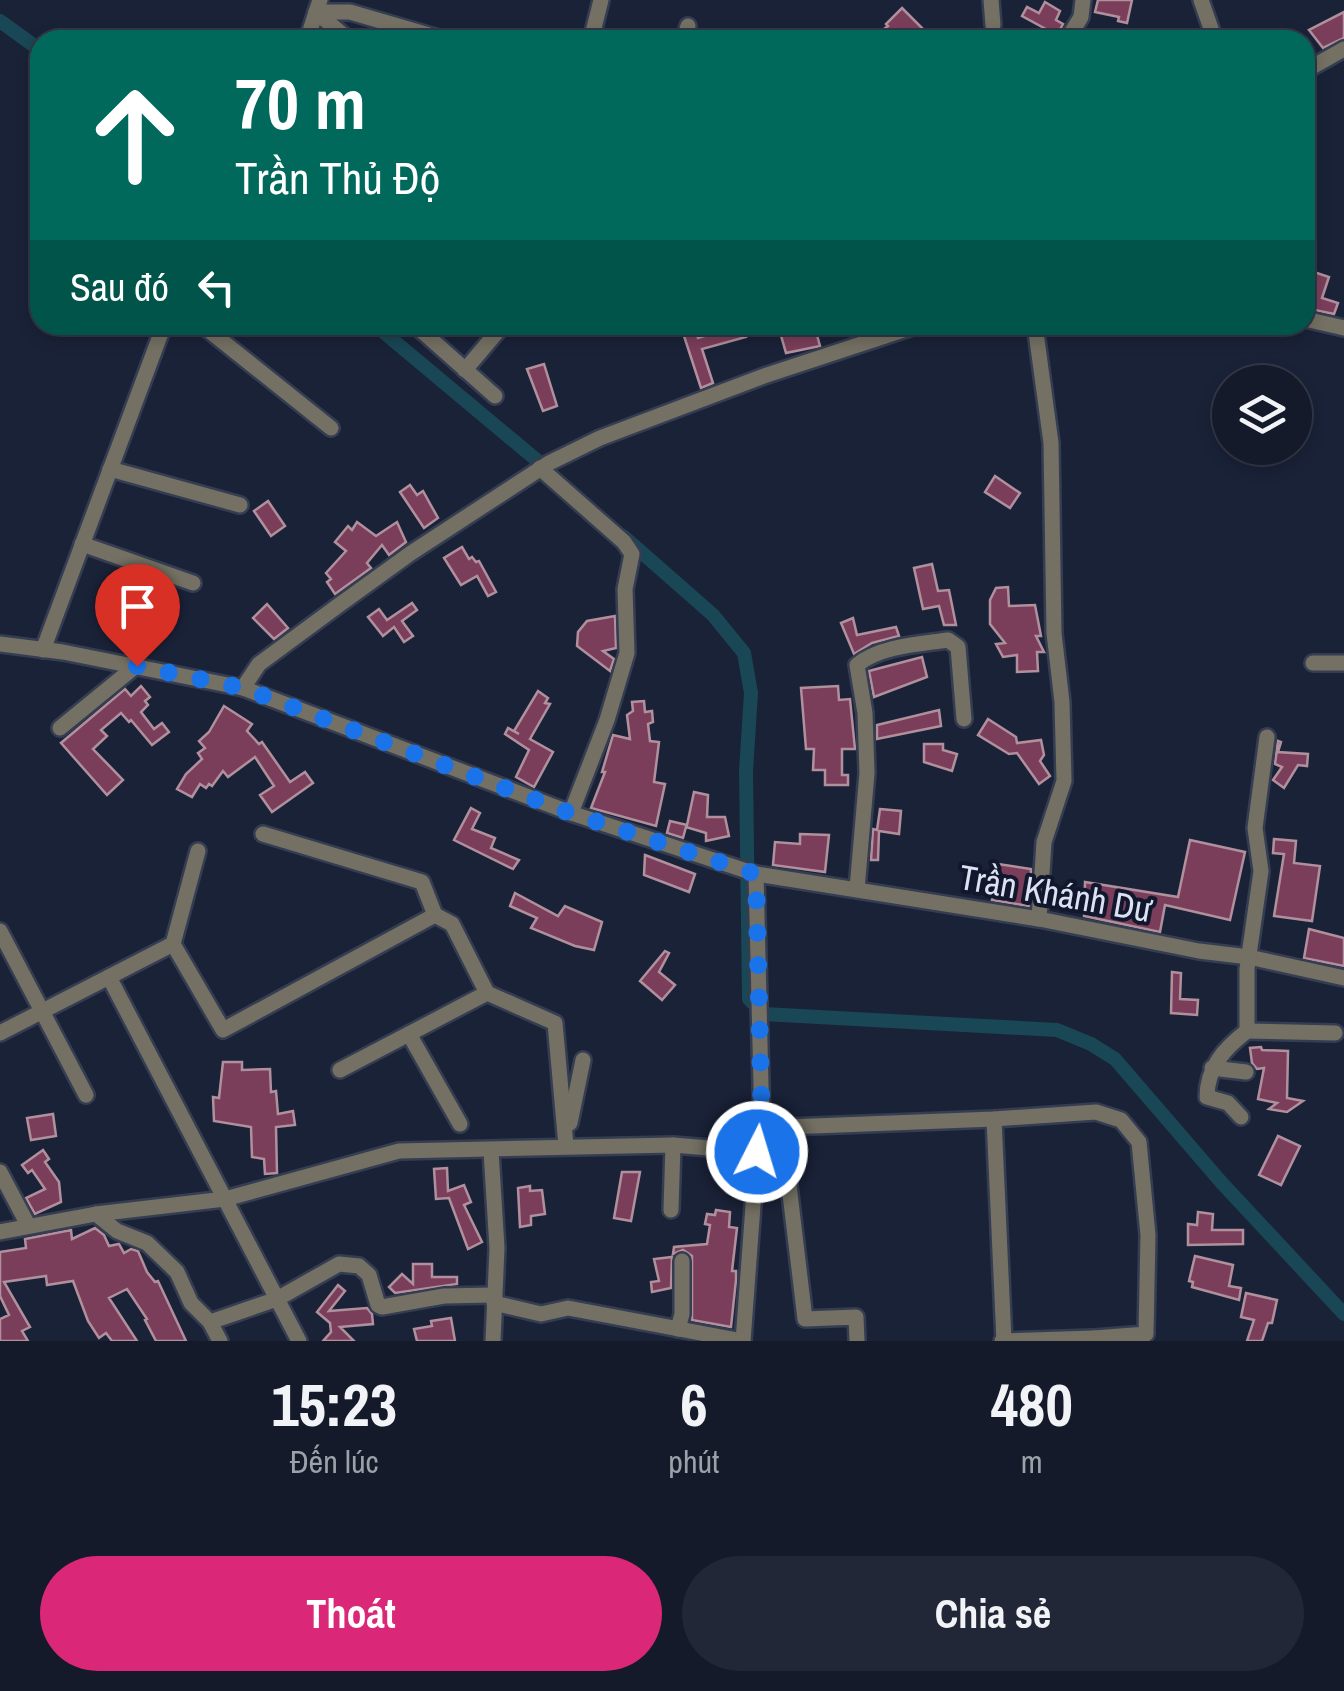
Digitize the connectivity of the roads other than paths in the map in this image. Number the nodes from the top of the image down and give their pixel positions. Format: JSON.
{"nodes":[{"id":1,"x":601,"y":0,"type":"edge"},
{"id":2,"x":992,"y":0,"type":"edge"},
{"id":3,"x":1083,"y":0,"type":"edge"},
{"id":4,"x":1201,"y":0,"type":"edge"},
{"id":5,"x":318,"y":6,"type":"edge"},
{"id":6,"x":993,"y":25,"type":"dead end"},
{"id":7,"x":311,"y":30,"type":"edge"},
{"id":8,"x":340,"y":30,"type":"edge"},
{"id":9,"x":412,"y":30,"type":"edge"},
{"id":10,"x":594,"y":30,"type":"edge"},
{"id":11,"x":1073,"y":30,"type":"edge"},
{"id":12,"x":1212,"y":30,"type":"edge"},
{"id":13,"x":1344,"y":49,"type":"edge"},
{"id":14,"x":1315,"y":65,"type":"edge"},
{"id":15,"x":1315,"y":321,"type":"edge"},
{"id":16,"x":1344,"y":328,"type":"edge"},
{"id":17,"x":160,"y":335,"type":"edge"},
{"id":18,"x":215,"y":335,"type":"edge"},
{"id":19,"x":426,"y":335,"type":"edge"},
{"id":20,"x":495,"y":335,"type":"edge"},
{"id":21,"x":889,"y":335,"type":"edge"},
{"id":22,"x":1036,"y":335,"type":"edge"},
{"id":23,"x":465,"y":370,"type":"junction"},
{"id":24,"x":495,"y":396,"type":"dead end"},
{"id":25,"x":331,"y":428,"type":"dead end"},
{"id":26,"x":544,"y":466,"type":"junction"},
{"id":27,"x":110,"y":469,"type":"junction"},
{"id":28,"x":240,"y":505,"type":"dead end"},
{"id":29,"x":82,"y":544,"type":"junction"},
{"id":30,"x":193,"y":583,"type":"dead end"},
{"id":31,"x":0,"y":644,"type":"edge"},
{"id":32,"x":43,"y":650,"type":"junction"},
{"id":33,"x":1314,"y":663,"type":"dead end"},
{"id":34,"x":1344,"y":664,"type":"edge"},
{"id":35,"x":137,"y":666,"type":"junction"},
{"id":36,"x":243,"y":688,"type":"junction"},
{"id":37,"x":964,"y":719,"type":"dead end"},
{"id":38,"x":60,"y":728,"type":"dead end"},
{"id":39,"x":1267,"y":737,"type":"dead end"},
{"id":40,"x":570,"y":813,"type":"junction"},
{"id":41,"x":262,"y":834,"type":"dead end"},
{"id":42,"x":198,"y":852,"type":"dead end"},
{"id":43,"x":749,"y":872,"type":"junction"},
{"id":44,"x":857,"y":889,"type":"junction"},
{"id":45,"x":435,"y":915,"type":"junction"},
{"id":46,"x":1039,"y":919,"type":"junction"},
{"id":47,"x":0,"y":931,"type":"edge"},
{"id":48,"x":173,"y":944,"type":"junction"},
{"id":49,"x":1249,"y":957,"type":"junction"},
{"id":50,"x":109,"y":977,"type":"junction"},
{"id":51,"x":1344,"y":978,"type":"edge"},
{"id":52,"x":487,"y":993,"type":"junction"},
{"id":53,"x":42,"y":1011,"type":"junction"},
{"id":54,"x":1247,"y":1031,"type":"junction"},
{"id":55,"x":0,"y":1033,"type":"edge"},
{"id":56,"x":1335,"y":1033,"type":"dead end"},
{"id":57,"x":409,"y":1034,"type":"junction"},
{"id":58,"x":583,"y":1060,"type":"dead end"},
{"id":59,"x":1212,"y":1068,"type":"junction"},
{"id":60,"x":340,"y":1070,"type":"dead end"},
{"id":61,"x":1246,"y":1072,"type":"dead end"},
{"id":62,"x":86,"y":1095,"type":"dead end"},
{"id":63,"x":1241,"y":1117,"type":"dead end"},
{"id":64,"x":994,"y":1119,"type":"junction"},
{"id":65,"x":460,"y":1124,"type":"dead end"},
{"id":66,"x":782,"y":1127,"type":"junction"},
{"id":67,"x":762,"y":1128,"type":"junction"},
{"id":68,"x":673,"y":1145,"type":"junction"},
{"id":69,"x":566,"y":1146,"type":"junction"},
{"id":70,"x":490,"y":1150,"type":"junction"},
{"id":71,"x":757,"y":1152,"type":"junction"},
{"id":72,"x":0,"y":1172,"type":"edge"},
{"id":73,"x":225,"y":1199,"type":"junction"},
{"id":74,"x":671,"y":1210,"type":"dead end"},
{"id":75,"x":96,"y":1214,"type":"junction"},
{"id":76,"x":28,"y":1225,"type":"junction"},
{"id":77,"x":0,"y":1232,"type":"edge"},
{"id":78,"x":682,"y":1261,"type":"dead end"},
{"id":79,"x":277,"y":1299,"type":"junction"},
{"id":80,"x":494,"y":1299,"type":"junction"},
{"id":81,"x":210,"y":1322,"type":"junction"},
{"id":82,"x":678,"y":1329,"type":"junction"},
{"id":83,"x":1094,"y":1339,"type":"edge"},
{"id":84,"x":220,"y":1341,"type":"edge"},
{"id":85,"x":299,"y":1341,"type":"edge"},
{"id":86,"x":493,"y":1341,"type":"edge"},
{"id":87,"x":743,"y":1341,"type":"edge"},
{"id":88,"x":857,"y":1341,"type":"edge"},
{"id":89,"x":1003,"y":1341,"type":"edge"}],
"edges":[{"from":1,"to":10,"type":"street"},
{"from":2,"to":6,"type":"street"},
{"from":3,"to":11,"type":"street"},
{"from":4,"to":12,"type":"street"},
{"from":5,"to":7,"type":"street"},
{"from":5,"to":8,"type":"street"},
{"from":5,"to":9,"type":"street"},
{"from":13,"to":14,"type":"street"},
{"from":15,"to":16,"type":"street"},
{"from":17,"to":27,"type":"street"},
{"from":18,"to":25,"type":"street"},
{"from":19,"to":23,"type":"street"},
{"from":20,"to":23,"type":"street"},
{"from":21,"to":26,"type":"street"},
{"from":22,"to":46,"type":"street"},
{"from":23,"to":24,"type":"street"},
{"from":26,"to":36,"type":"street"},
{"from":26,"to":40,"type":"street"},
{"from":27,"to":28,"type":"street"},
{"from":27,"to":29,"type":"street"},
{"from":29,"to":30,"type":"street"},
{"from":29,"to":32,"type":"street"},
{"from":31,"to":32,"type":"street","name":"Trần Khánh Dư"},
{"from":32,"to":35,"type":"street","name":"Trần Khánh Dư"},
{"from":33,"to":34,"type":"street"},
{"from":35,"to":36,"type":"street","name":"Trần Khánh Dư"},
{"from":35,"to":38,"type":"street"},
{"from":36,"to":40,"type":"street","name":"Trần Khánh Dư"},
{"from":37,"to":44,"type":"street"},
{"from":39,"to":49,"type":"street"},
{"from":40,"to":43,"type":"street","name":"Trần Khánh Dư"},
{"from":41,"to":45,"type":"street"},
{"from":42,"to":48,"type":"street"},
{"from":43,"to":44,"type":"street","name":"Trần Khánh Dư"},
{"from":43,"to":67,"type":"street"},
{"from":44,"to":46,"type":"street","name":"Trần Khánh Dư"},
{"from":45,"to":48,"type":"street"},
{"from":45,"to":52,"type":"street"},
{"from":46,"to":49,"type":"street","name":"Trần Khánh Dư"},
{"from":47,"to":53,"type":"street"},
{"from":48,"to":50,"type":"street"},
{"from":49,"to":51,"type":"street","name":"Trần Khánh Dư"},
{"from":49,"to":54,"type":"street"},
{"from":50,"to":53,"type":"street"},
{"from":50,"to":73,"type":"street"},
{"from":52,"to":57,"type":"street"},
{"from":52,"to":69,"type":"street"},
{"from":53,"to":55,"type":"street"},
{"from":53,"to":62,"type":"street"},
{"from":54,"to":56,"type":"street"},
{"from":54,"to":59,"type":"street"},
{"from":57,"to":60,"type":"street"},
{"from":57,"to":65,"type":"street"},
{"from":58,"to":69,"type":"street"},
{"from":59,"to":61,"type":"street"},
{"from":59,"to":63,"type":"street"},
{"from":64,"to":66,"type":"street"},
{"from":64,"to":83,"type":"street"},
{"from":64,"to":89,"type":"street"},
{"from":66,"to":67,"type":"street"},
{"from":66,"to":88,"type":"street"},
{"from":67,"to":71,"type":"street"},
{"from":68,"to":69,"type":"street"},
{"from":68,"to":71,"type":"street"},
{"from":68,"to":74,"type":"street"},
{"from":69,"to":70,"type":"street"},
{"from":70,"to":73,"type":"street"},
{"from":70,"to":80,"type":"street"},
{"from":71,"to":87,"type":"street"},
{"from":72,"to":76,"type":"street"},
{"from":73,"to":75,"type":"street"},
{"from":73,"to":79,"type":"street"},
{"from":75,"to":76,"type":"street"},
{"from":75,"to":81,"type":"street"},
{"from":76,"to":77,"type":"street"},
{"from":78,"to":82,"type":"street"},
{"from":79,"to":80,"type":"street"},
{"from":79,"to":81,"type":"street"},
{"from":79,"to":85,"type":"street"},
{"from":80,"to":82,"type":"street"},
{"from":80,"to":86,"type":"street"},
{"from":81,"to":84,"type":"street"},
{"from":82,"to":87,"type":"street"},
{"from":83,"to":89,"type":"street"}]}
